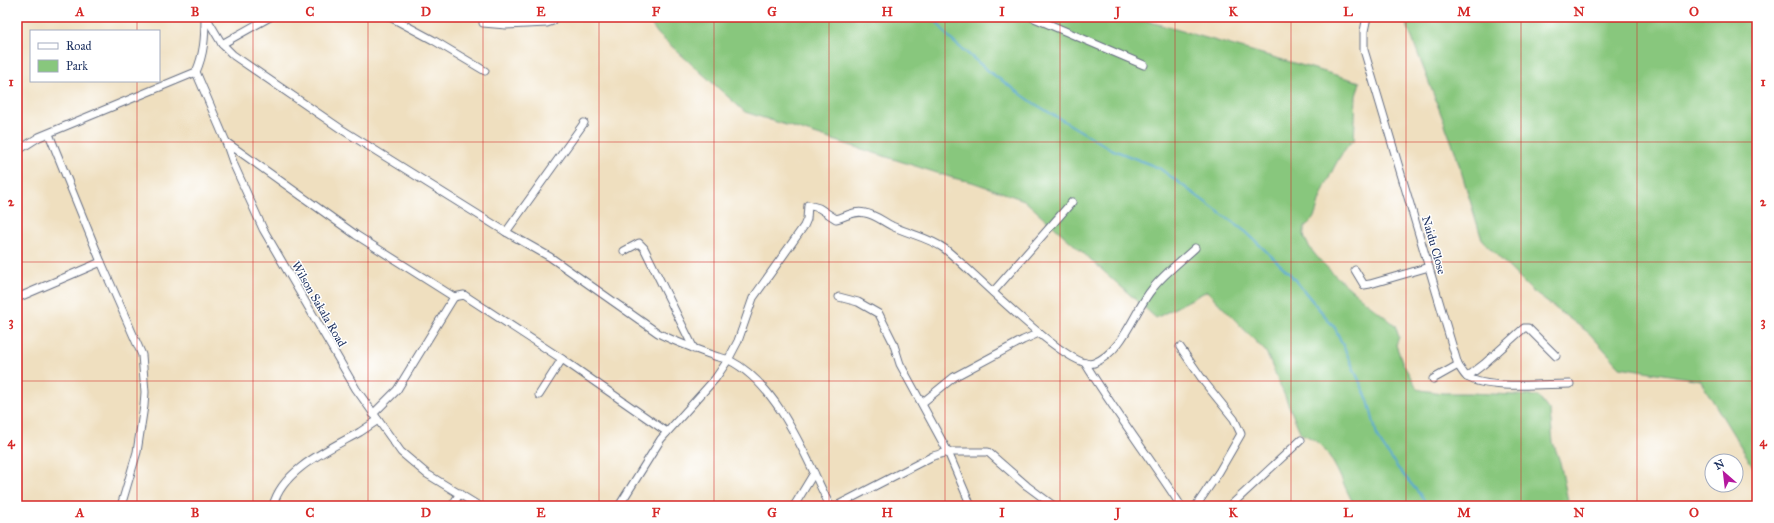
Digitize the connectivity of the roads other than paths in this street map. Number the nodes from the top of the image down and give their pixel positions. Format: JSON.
{"nodes":[{"id":1,"x":206,"y":17,"type":"edge"},
{"id":2,"x":270,"y":17,"type":"edge"},
{"id":3,"x":390,"y":17,"type":"edge"},
{"id":4,"x":554,"y":17,"type":"edge"},
{"id":5,"x":1032,"y":17,"type":"edge"},
{"id":6,"x":1367,"y":17,"type":"edge"},
{"id":7,"x":483,"y":23,"type":"dead end"},
{"id":8,"x":222,"y":44,"type":"junction"},
{"id":9,"x":1144,"y":65,"type":"dead end"},
{"id":10,"x":485,"y":71,"type":"dead end"},
{"id":11,"x":196,"y":72,"type":"junction"},
{"id":12,"x":584,"y":123,"type":"dead end"},
{"id":13,"x":49,"y":134,"type":"junction"},
{"id":14,"x":226,"y":142,"type":"junction"},
{"id":15,"x":17,"y":151,"type":"edge"},
{"id":16,"x":1072,"y":202,"type":"dead end"},
{"id":17,"x":506,"y":232,"type":"junction"},
{"id":18,"x":1195,"y":248,"type":"dead end"},
{"id":19,"x":624,"y":251,"type":"dead end"},
{"id":20,"x":101,"y":262,"type":"junction"},
{"id":21,"x":1429,"y":267,"type":"junction"},
{"id":22,"x":1355,"y":270,"type":"dead end"},
{"id":23,"x":993,"y":292,"type":"junction"},
{"id":24,"x":454,"y":297,"type":"junction"},
{"id":25,"x":839,"y":297,"type":"dead end"},
{"id":26,"x":17,"y":298,"type":"edge"},
{"id":27,"x":1039,"y":333,"type":"junction"},
{"id":28,"x":1180,"y":347,"type":"dead end"},
{"id":29,"x":694,"y":348,"type":"junction"},
{"id":30,"x":1556,"y":356,"type":"dead end"},
{"id":31,"x":562,"y":359,"type":"junction"},
{"id":32,"x":728,"y":360,"type":"junction"},
{"id":33,"x":1085,"y":363,"type":"junction"},
{"id":34,"x":1458,"y":365,"type":"junction"},
{"id":35,"x":1467,"y":377,"type":"junction"},
{"id":36,"x":1433,"y":379,"type":"dead end"},
{"id":37,"x":1570,"y":384,"type":"dead end"},
{"id":38,"x":539,"y":395,"type":"dead end"},
{"id":39,"x":922,"y":403,"type":"junction"},
{"id":40,"x":376,"y":417,"type":"junction"},
{"id":41,"x":667,"y":432,"type":"junction"},
{"id":42,"x":1301,"y":440,"type":"dead end"},
{"id":43,"x":948,"y":452,"type":"junction"},
{"id":44,"x":814,"y":473,"type":"junction"},
{"id":45,"x":460,"y":493,"type":"junction"},
{"id":46,"x":121,"y":506,"type":"edge"},
{"id":47,"x":273,"y":506,"type":"edge"},
{"id":48,"x":452,"y":506,"type":"edge"},
{"id":49,"x":479,"y":506,"type":"edge"},
{"id":50,"x":619,"y":506,"type":"edge"},
{"id":51,"x":794,"y":506,"type":"edge"},
{"id":52,"x":830,"y":506,"type":"edge"},
{"id":53,"x":836,"y":506,"type":"edge"},
{"id":54,"x":970,"y":506,"type":"edge"},
{"id":55,"x":1054,"y":506,"type":"edge"},
{"id":56,"x":1181,"y":506,"type":"edge"},
{"id":57,"x":1196,"y":506,"type":"edge"},
{"id":58,"x":1230,"y":506,"type":"edge"}],
"edges":[{"from":1,"to":8,"type":"street"},
{"from":1,"to":11,"type":"street"},
{"from":2,"to":8,"type":"street"},
{"from":3,"to":10,"type":"street"},
{"from":4,"to":7,"type":"street"},
{"from":5,"to":9,"type":"street"},
{"from":6,"to":21,"type":"street","name":"Naidu Close"},
{"from":8,"to":17,"type":"street"},
{"from":11,"to":13,"type":"street"},
{"from":11,"to":14,"type":"street","name":"Wilson Sakala Road"},
{"from":12,"to":17,"type":"street"},
{"from":13,"to":15,"type":"street"},
{"from":13,"to":20,"type":"street"},
{"from":14,"to":24,"type":"street"},
{"from":14,"to":40,"type":"street","name":"Wilson Sakala Road"},
{"from":16,"to":23,"type":"street"},
{"from":17,"to":29,"type":"street"},
{"from":18,"to":33,"type":"street"},
{"from":19,"to":29,"type":"street"},
{"from":20,"to":26,"type":"street"},
{"from":20,"to":46,"type":"street"},
{"from":21,"to":22,"type":"street"},
{"from":21,"to":34,"type":"street","name":"Naidu Close"},
{"from":23,"to":27,"type":"street"},
{"from":23,"to":32,"type":"street"},
{"from":24,"to":31,"type":"street"},
{"from":24,"to":40,"type":"street"},
{"from":25,"to":39,"type":"street"},
{"from":27,"to":33,"type":"street"},
{"from":27,"to":39,"type":"street"},
{"from":28,"to":57,"type":"street"},
{"from":29,"to":32,"type":"street"},
{"from":30,"to":35,"type":"street"},
{"from":31,"to":38,"type":"street"},
{"from":31,"to":41,"type":"street"},
{"from":32,"to":41,"type":"street"},
{"from":32,"to":44,"type":"street"},
{"from":33,"to":56,"type":"street"},
{"from":34,"to":35,"type":"street","name":"Naidu Close"},
{"from":34,"to":36,"type":"street"},
{"from":35,"to":37,"type":"street"},
{"from":39,"to":43,"type":"street"},
{"from":40,"to":45,"type":"street","name":"Wilson Sakala Road"},
{"from":40,"to":47,"type":"street"},
{"from":41,"to":50,"type":"street"},
{"from":42,"to":58,"type":"street"},
{"from":43,"to":53,"type":"street"},
{"from":43,"to":54,"type":"street"},
{"from":43,"to":55,"type":"street"},
{"from":44,"to":51,"type":"street"},
{"from":44,"to":52,"type":"street"},
{"from":45,"to":48,"type":"street"},
{"from":45,"to":49,"type":"street","name":"Wilson Sakala Road"}]}
